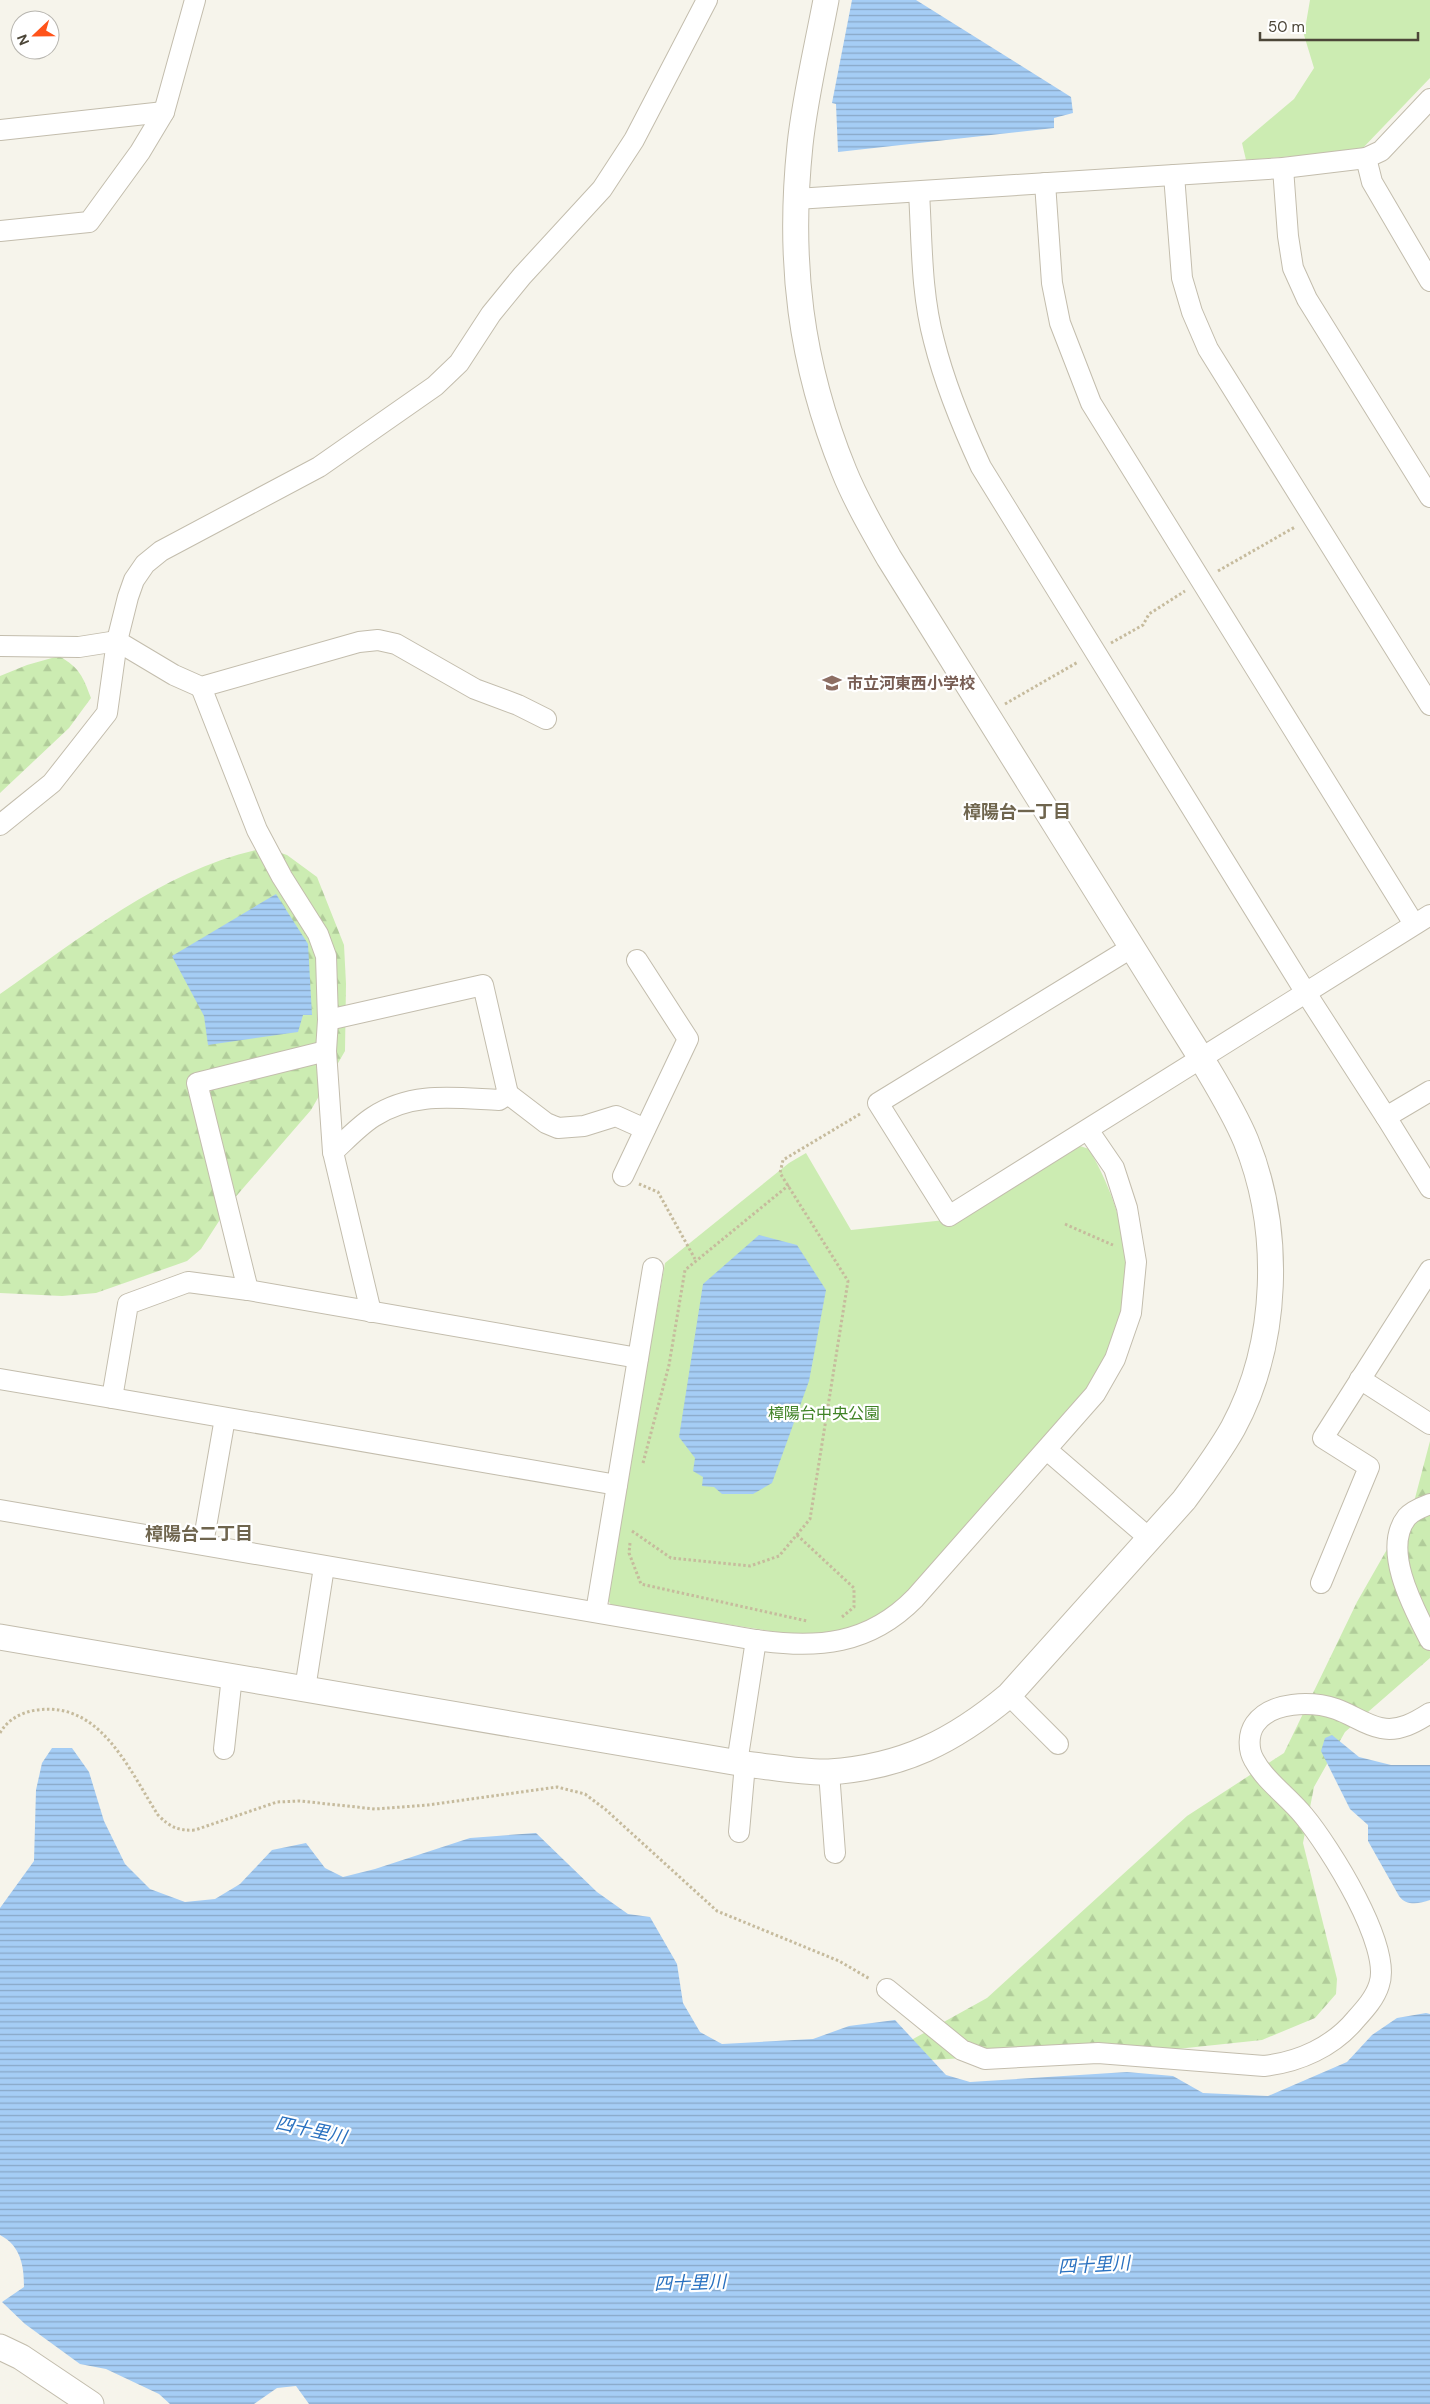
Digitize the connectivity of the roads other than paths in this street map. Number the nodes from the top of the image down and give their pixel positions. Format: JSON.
{"nodes":[{"id":1,"x":195,"y":0,"type":"edge"},
{"id":2,"x":707,"y":0,"type":"edge"},
{"id":3,"x":826,"y":0,"type":"edge"},
{"id":4,"x":1430,"y":99,"type":"edge"},
{"id":5,"x":164,"y":112,"type":"junction"},
{"id":6,"x":0,"y":130,"type":"edge"},
{"id":7,"x":1366,"y":158,"type":"junction"},
{"id":8,"x":1283,"y":168,"type":"junction"},
{"id":9,"x":1174,"y":175,"type":"junction"},
{"id":10,"x":1045,"y":183,"type":"junction"},
{"id":11,"x":919,"y":192,"type":"junction"},
{"id":12,"x":796,"y":198,"type":"junction"},
{"id":13,"x":0,"y":232,"type":"edge"},
{"id":14,"x":1430,"y":281,"type":"edge"},
{"id":15,"x":1430,"y":497,"type":"edge"},
{"id":16,"x":117,"y":641,"type":"junction"},
{"id":17,"x":0,"y":646,"type":"edge"},
{"id":18,"x":200,"y":687,"type":"junction"},
{"id":19,"x":1428,"y":699,"type":"edge"},
{"id":20,"x":546,"y":719,"type":"dead end"},
{"id":21,"x":0,"y":825,"type":"edge"},
{"id":22,"x":1422,"y":919,"type":"edge"},
{"id":23,"x":1131,"y":948,"type":"junction"},
{"id":24,"x":637,"y":960,"type":"dead end"},
{"id":25,"x":1306,"y":993,"type":"junction"},
{"id":26,"x":328,"y":1020,"type":"junction"},
{"id":27,"x":326,"y":1051,"type":"junction"},
{"id":28,"x":1201,"y":1058,"type":"junction"},
{"id":29,"x":1430,"y":1091,"type":"edge"},
{"id":30,"x":508,"y":1094,"type":"junction"},
{"id":31,"x":1386,"y":1117,"type":"junction"},
{"id":32,"x":645,"y":1129,"type":"junction"},
{"id":33,"x":1088,"y":1130,"type":"junction"},
{"id":34,"x":333,"y":1152,"type":"junction"},
{"id":35,"x":623,"y":1176,"type":"road end"},
{"id":36,"x":1430,"y":1188,"type":"edge"},
{"id":37,"x":653,"y":1268,"type":"dead end"},
{"id":38,"x":1430,"y":1270,"type":"edge"},
{"id":39,"x":248,"y":1290,"type":"junction"},
{"id":40,"x":371,"y":1312,"type":"junction"},
{"id":41,"x":638,"y":1358,"type":"junction"},
{"id":42,"x":0,"y":1379,"type":"edge"},
{"id":43,"x":1360,"y":1379,"type":"junction"},
{"id":44,"x":112,"y":1398,"type":"junction"},
{"id":45,"x":225,"y":1418,"type":"junction"},
{"id":46,"x":1430,"y":1424,"type":"edge"},
{"id":47,"x":1047,"y":1450,"type":"junction"},
{"id":48,"x":617,"y":1484,"type":"junction"},
{"id":49,"x":1430,"y":1504,"type":"edge"},
{"id":50,"x":0,"y":1510,"type":"edge"},
{"id":51,"x":1149,"y":1538,"type":"junction"},
{"id":52,"x":203,"y":1544,"type":"junction"},
{"id":53,"x":324,"y":1567,"type":"junction"},
{"id":54,"x":1321,"y":1583,"type":"dead end"},
{"id":55,"x":596,"y":1612,"type":"junction"},
{"id":56,"x":0,"y":1637,"type":"edge"},
{"id":57,"x":756,"y":1640,"type":"junction"},
{"id":58,"x":1430,"y":1640,"type":"edge"},
{"id":59,"x":232,"y":1676,"type":"junction"},
{"id":60,"x":305,"y":1689,"type":"junction"},
{"id":61,"x":1010,"y":1695,"type":"junction"},
{"id":62,"x":1430,"y":1713,"type":"edge"},
{"id":63,"x":1058,"y":1744,"type":"dead end"},
{"id":64,"x":224,"y":1749,"type":"dead end"},
{"id":65,"x":741,"y":1763,"type":"junction"},
{"id":66,"x":828,"y":1772,"type":"junction"},
{"id":67,"x":739,"y":1832,"type":"dead end"},
{"id":68,"x":836,"y":1853,"type":"dead end"},
{"id":69,"x":887,"y":1989,"type":"road end"},
{"id":70,"x":0,"y":2347,"type":"edge"},
{"id":71,"x":92,"y":2404,"type":"edge"}],
"edges":[{"from":1,"to":5,"type":"street"},
{"from":2,"to":16,"type":"street"},
{"from":3,"to":12,"type":"street"},
{"from":4,"to":7,"type":"street"},
{"from":5,"to":6,"type":"street"},
{"from":5,"to":13,"type":"street"},
{"from":7,"to":8,"type":"street"},
{"from":7,"to":14,"type":"street"},
{"from":8,"to":9,"type":"street"},
{"from":8,"to":15,"type":"street"},
{"from":9,"to":10,"type":"street"},
{"from":9,"to":19,"type":"street"},
{"from":10,"to":11,"type":"street"},
{"from":10,"to":22,"type":"street"},
{"from":11,"to":12,"type":"street"},
{"from":11,"to":25,"type":"street"},
{"from":12,"to":23,"type":"street"},
{"from":16,"to":17,"type":"street"},
{"from":16,"to":18,"type":"street"},
{"from":16,"to":21,"type":"street"},
{"from":18,"to":20,"type":"street"},
{"from":18,"to":26,"type":"street"},
{"from":22,"to":25,"type":"street"},
{"from":23,"to":28,"type":"street"},
{"from":23,"to":33,"type":"street"},
{"from":24,"to":32,"type":"street"},
{"from":25,"to":28,"type":"street"},
{"from":25,"to":31,"type":"street"},
{"from":26,"to":27,"type":"street"},
{"from":26,"to":30,"type":"street"},
{"from":27,"to":34,"type":"street"},
{"from":27,"to":39,"type":"street"},
{"from":28,"to":33,"type":"street"},
{"from":28,"to":51,"type":"street"},
{"from":29,"to":31,"type":"street"},
{"from":30,"to":32,"type":"street"},
{"from":30,"to":34,"type":"street"},
{"from":31,"to":36,"type":"street"},
{"from":32,"to":35,"type":"street"},
{"from":33,"to":47,"type":"street"},
{"from":34,"to":40,"type":"street"},
{"from":37,"to":41,"type":"street"},
{"from":38,"to":43,"type":"street"},
{"from":39,"to":40,"type":"street"},
{"from":39,"to":44,"type":"street"},
{"from":40,"to":41,"type":"street"},
{"from":41,"to":48,"type":"street"},
{"from":42,"to":44,"type":"street"},
{"from":43,"to":46,"type":"street"},
{"from":43,"to":54,"type":"street"},
{"from":44,"to":45,"type":"street"},
{"from":45,"to":48,"type":"street"},
{"from":45,"to":52,"type":"street"},
{"from":47,"to":51,"type":"street"},
{"from":47,"to":57,"type":"street"},
{"from":48,"to":55,"type":"street"},
{"from":49,"to":58,"type":"street"},
{"from":50,"to":52,"type":"street"},
{"from":51,"to":61,"type":"street"},
{"from":52,"to":53,"type":"street"},
{"from":53,"to":55,"type":"street"},
{"from":53,"to":60,"type":"street"},
{"from":55,"to":57,"type":"street"},
{"from":56,"to":59,"type":"street"},
{"from":57,"to":65,"type":"street"},
{"from":59,"to":60,"type":"street"},
{"from":59,"to":64,"type":"street"},
{"from":60,"to":65,"type":"street"},
{"from":61,"to":63,"type":"street"},
{"from":61,"to":66,"type":"street"},
{"from":62,"to":69,"type":"street"},
{"from":65,"to":66,"type":"street"},
{"from":65,"to":67,"type":"street"},
{"from":66,"to":68,"type":"street"},
{"from":70,"to":71,"type":"street"}]}
